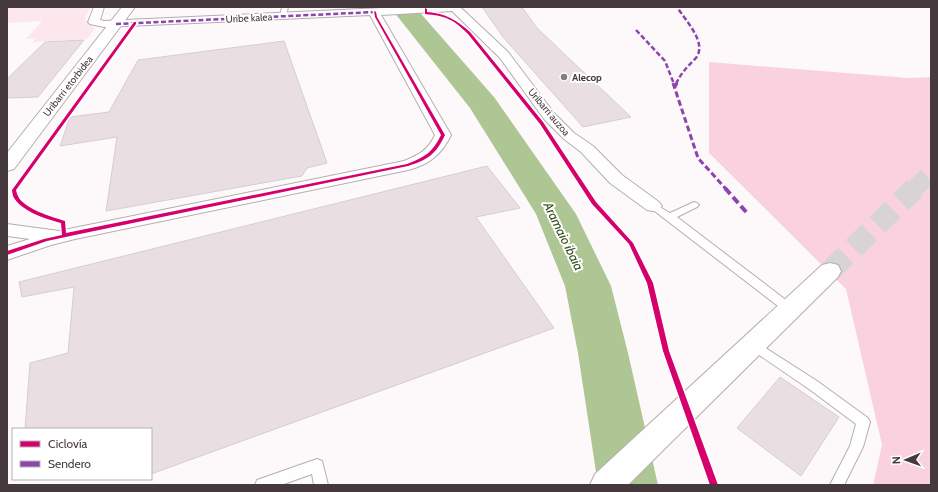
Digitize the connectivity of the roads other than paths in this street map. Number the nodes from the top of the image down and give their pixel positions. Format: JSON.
{"nodes":[{"id":1,"x":99,"y":7,"type":"edge"},
{"id":2,"x":129,"y":7,"type":"edge"},
{"id":3,"x":454,"y":7,"type":"edge"},
{"id":4,"x":284,"y":12,"type":"edge"},
{"id":5,"x":375,"y":12,"type":"junction"},
{"id":6,"x":116,"y":24,"type":"junction"},
{"id":7,"x":7,"y":165,"type":"edge"},
{"id":8,"x":694,"y":205,"type":"dead end"},
{"id":9,"x":653,"y":206,"type":"joint"},
{"id":10,"x":670,"y":217,"type":"junction"},
{"id":11,"x":7,"y":230,"type":"edge"},
{"id":12,"x":75,"y":233,"type":"junction"},
{"id":13,"x":7,"y":253,"type":"edge"},
{"id":14,"x":830,"y":271,"type":"tunnel mouth"},
{"id":15,"x":791,"y":310,"type":"junction"},
{"id":16,"x":753,"y":345,"type":"junction"},
{"id":17,"x":262,"y":485,"type":"edge"},
{"id":18,"x":321,"y":485,"type":"edge"},
{"id":19,"x":606,"y":485,"type":"edge"},
{"id":20,"x":837,"y":485,"type":"edge"}],
"edges":[{"from":1,"to":6,"type":"street","name":"Uribe kalea"},
{"from":2,"to":6,"type":"street","name":"Uribarri etorbidea"},
{"from":3,"to":5,"type":"street","name":"Uribe kalea"},
{"from":3,"to":9,"type":"street","name":"Uribarri auzoa"},
{"from":4,"to":5,"type":"street","name":"Uribe kalea"},
{"from":4,"to":6,"type":"street","name":"Uribe kalea"},
{"from":5,"to":12,"type":"street"},
{"from":6,"to":7,"type":"street","name":"Uribarri etorbidea"},
{"from":8,"to":10,"type":"lane"},
{"from":9,"to":10,"type":"lane"},
{"from":10,"to":15,"type":"lane"},
{"from":11,"to":12,"type":"street"},
{"from":12,"to":13,"type":"street"},
{"from":14,"to":15,"type":"street"},
{"from":15,"to":16,"type":"street"},
{"from":16,"to":19,"type":"street"},
{"from":16,"to":20,"type":"lane"},
{"from":17,"to":18,"type":"lane"}]}
